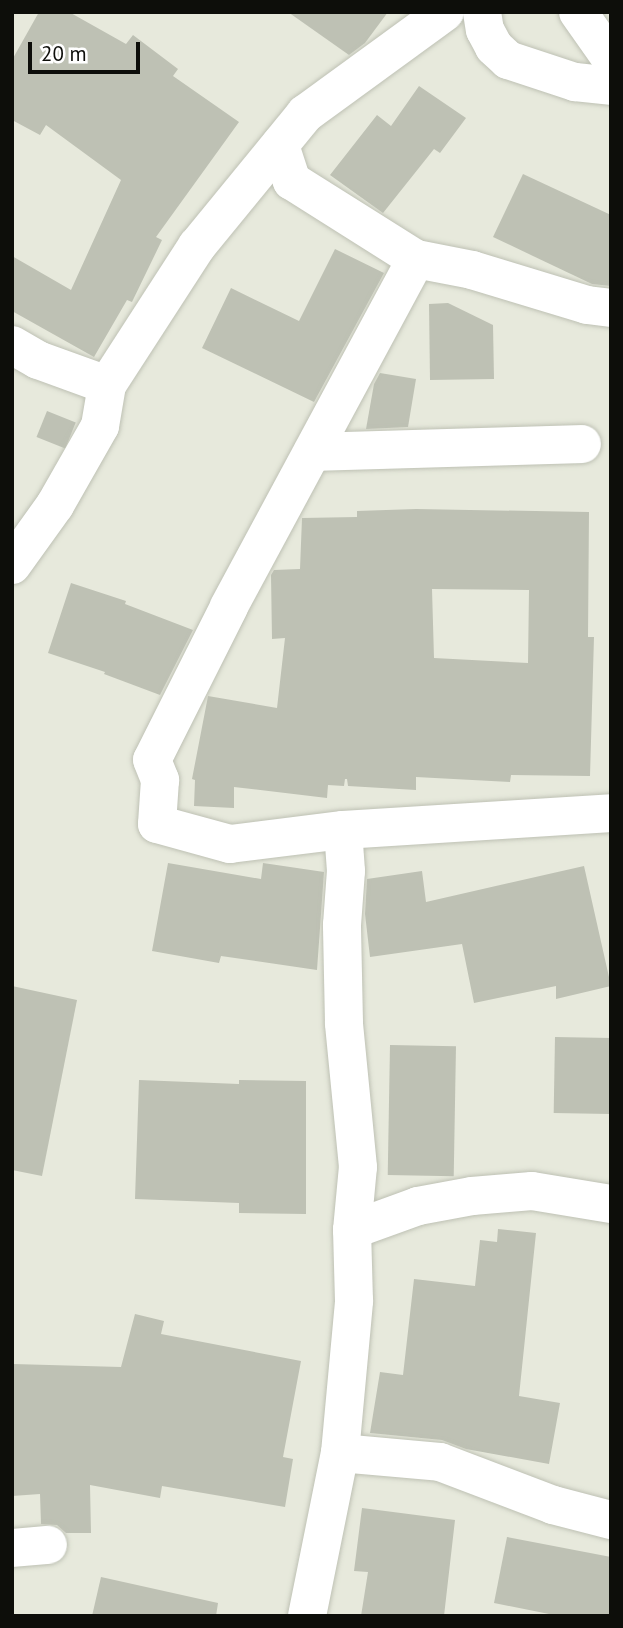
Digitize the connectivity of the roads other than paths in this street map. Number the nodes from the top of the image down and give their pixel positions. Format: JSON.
{"nodes":[{"id":1,"x":445,"y":12,"type":"edge"},
{"id":2,"x":482,"y":12,"type":"edge"},
{"id":3,"x":578,"y":12,"type":"edge"},
{"id":4,"x":611,"y":59,"type":"edge"},
{"id":5,"x":611,"y":86,"type":"edge"},
{"id":6,"x":305,"y":114,"type":"junction"},
{"id":7,"x":280,"y":145,"type":"junction"},
{"id":8,"x":292,"y":181,"type":"junction"},
{"id":9,"x":416,"y":259,"type":"junction"},
{"id":10,"x":611,"y":307,"type":"edge"},
{"id":11,"x":12,"y":345,"type":"edge"},
{"id":12,"x":107,"y":385,"type":"junction"},
{"id":13,"x":582,"y":444,"type":"dead end"},
{"id":14,"x":313,"y":452,"type":"junction"},
{"id":15,"x":12,"y":565,"type":"edge"},
{"id":16,"x":611,"y":813,"type":"edge"},
{"id":17,"x":342,"y":830,"type":"junction"},
{"id":18,"x":611,"y":1204,"type":"edge"},
{"id":19,"x":352,"y":1230,"type":"junction"},
{"id":20,"x":340,"y":1453,"type":"junction"},
{"id":21,"x":611,"y":1520,"type":"edge"},
{"id":22,"x":307,"y":1616,"type":"edge"}],
"edges":[{"from":1,"to":6,"type":"street"},
{"from":2,"to":5,"type":"street"},
{"from":3,"to":4,"type":"street"},
{"from":6,"to":7,"type":"street"},
{"from":6,"to":8,"type":"street"},
{"from":7,"to":8,"type":"street"},
{"from":7,"to":12,"type":"street"},
{"from":8,"to":9,"type":"street"},
{"from":9,"to":10,"type":"street"},
{"from":9,"to":14,"type":"street"},
{"from":11,"to":12,"type":"street"},
{"from":12,"to":15,"type":"street"},
{"from":13,"to":14,"type":"street"},
{"from":14,"to":17,"type":"street"},
{"from":16,"to":17,"type":"street"},
{"from":17,"to":19,"type":"street"},
{"from":18,"to":19,"type":"street"},
{"from":19,"to":20,"type":"street"},
{"from":20,"to":21,"type":"street"},
{"from":20,"to":22,"type":"street"}]}
